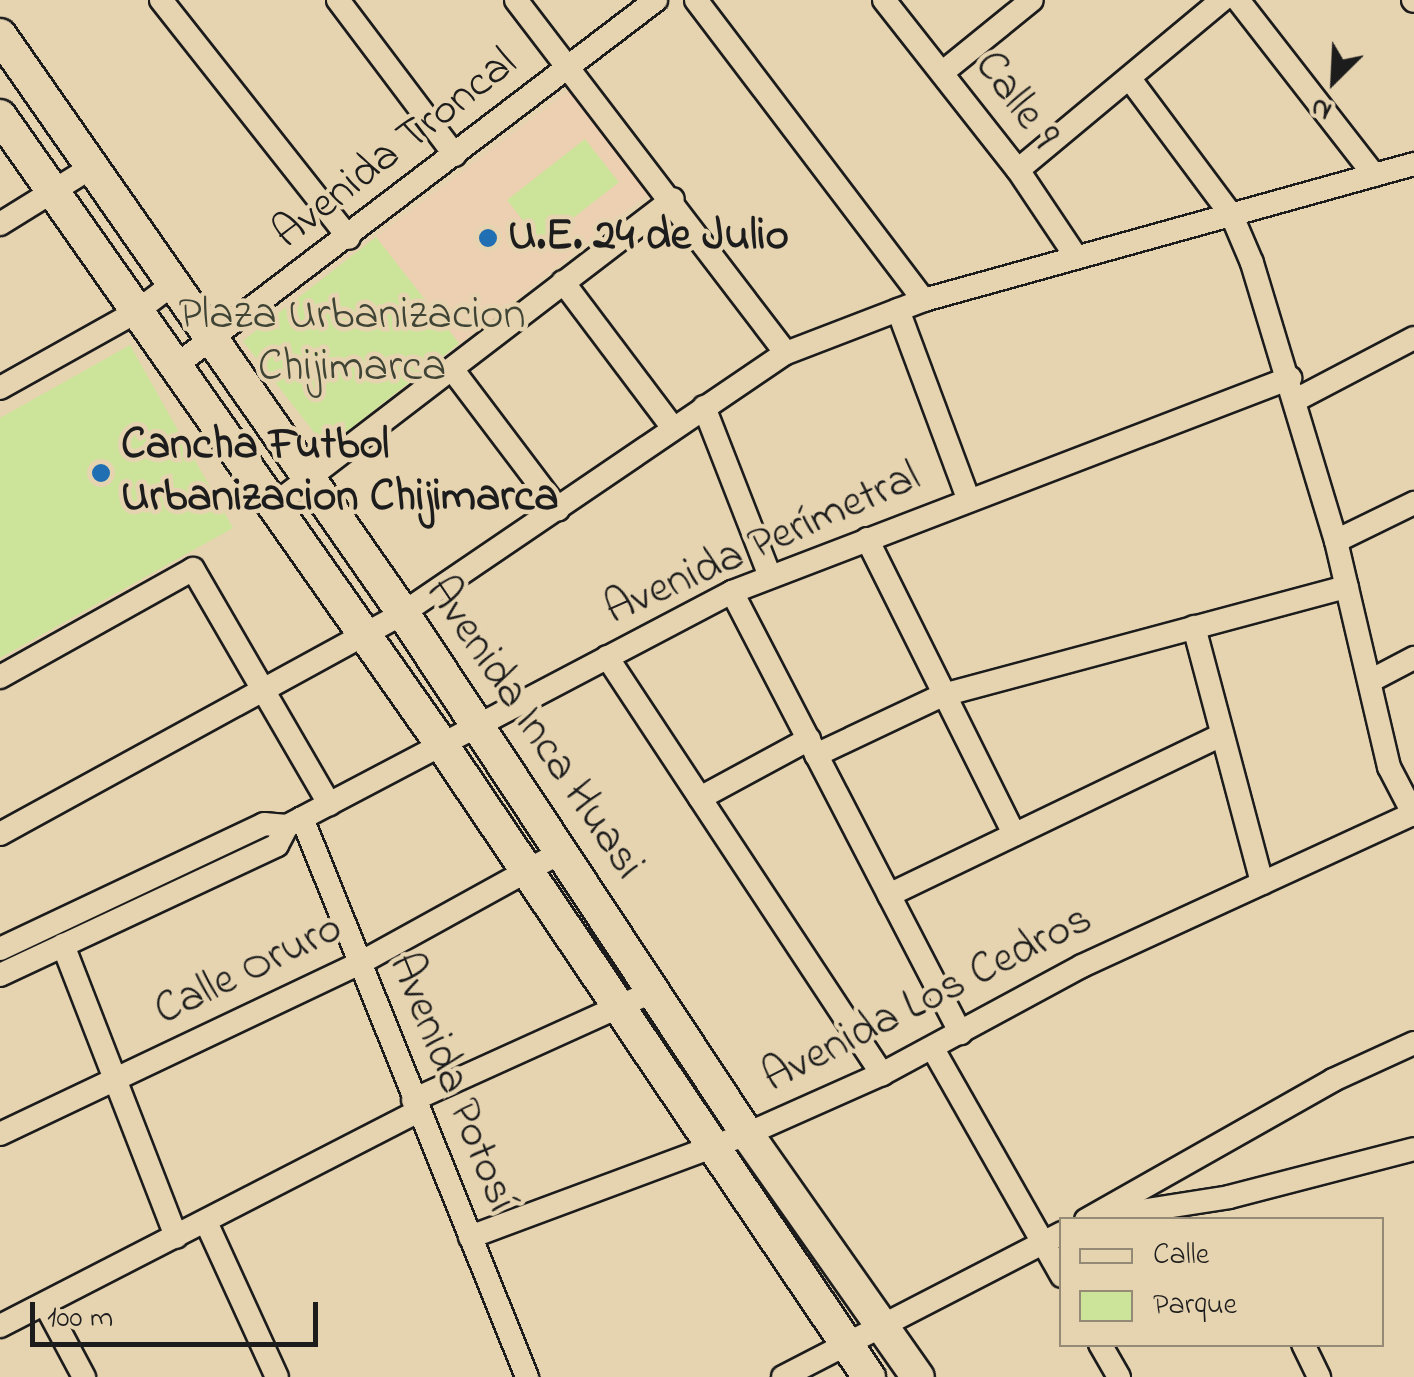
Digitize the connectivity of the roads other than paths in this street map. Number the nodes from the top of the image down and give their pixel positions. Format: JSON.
{"nodes":[{"id":1,"x":161,"y":0,"type":"edge"},
{"id":2,"x":338,"y":0,"type":"edge"},
{"id":3,"x":516,"y":0,"type":"edge"},
{"id":4,"x":656,"y":0,"type":"edge"},
{"id":5,"x":696,"y":0,"type":"edge"},
{"id":6,"x":884,"y":0,"type":"edge"},
{"id":7,"x":1032,"y":0,"type":"edge"},
{"id":8,"x":1222,"y":0,"type":"edge"},
{"id":9,"x":1238,"y":0,"type":"edge"},
{"id":10,"x":0,"y":35,"type":"edge"},
{"id":11,"x":569,"y":66,"type":"junction"},
{"id":12,"x":944,"y":72,"type":"junction"},
{"id":13,"x":1130,"y":78,"type":"junction"},
{"id":14,"x":0,"y":116,"type":"edge"},
{"id":15,"x":455,"y":155,"type":"junction"},
{"id":16,"x":1414,"y":164,"type":"edge"},
{"id":17,"x":92,"y":166,"type":"junction"},
{"id":18,"x":1018,"y":170,"type":"junction"},
{"id":19,"x":1374,"y":175,"type":"junction"},
{"id":20,"x":53,"y":194,"type":"junction"},
{"id":21,"x":673,"y":198,"type":"junction"},
{"id":22,"x":1232,"y":216,"type":"junction"},
{"id":23,"x":0,"y":224,"type":"edge"},
{"id":24,"x":349,"y":238,"type":"junction"},
{"id":25,"x":1075,"y":255,"type":"junction"},
{"id":26,"x":563,"y":282,"type":"junction"},
{"id":27,"x":174,"y":283,"type":"junction"},
{"id":28,"x":924,"y":300,"type":"junction"},
{"id":29,"x":898,"y":310,"type":"junction"},
{"id":30,"x":136,"y":312,"type":"junction"},
{"id":31,"x":1414,"y":338,"type":"edge"},
{"id":32,"x":213,"y":340,"type":"junction"},
{"id":33,"x":786,"y":352,"type":"junction"},
{"id":34,"x":174,"y":368,"type":"junction"},
{"id":35,"x":452,"y":369,"type":"junction"},
{"id":36,"x":0,"y":388,"type":"edge"},
{"id":37,"x":1293,"y":389,"type":"junction"},
{"id":38,"x":704,"y":407,"type":"junction"},
{"id":39,"x":674,"y":428,"type":"junction"},
{"id":40,"x":309,"y":482,"type":"junction"},
{"id":41,"x":968,"y":498,"type":"junction"},
{"id":42,"x":1414,"y":503,"type":"edge"},
{"id":43,"x":270,"y":508,"type":"junction"},
{"id":44,"x":558,"y":509,"type":"junction"},
{"id":45,"x":867,"y":539,"type":"junction"},
{"id":46,"x":1336,"y":542,"type":"junction"},
{"id":47,"x":770,"y":576,"type":"junction"},
{"id":48,"x":1346,"y":588,"type":"junction"},
{"id":49,"x":732,"y":592,"type":"junction"},
{"id":50,"x":403,"y":613,"type":"junction"},
{"id":51,"x":1194,"y":628,"type":"junction"},
{"id":52,"x":359,"y":632,"type":"junction"},
{"id":53,"x":608,"y":657,"type":"junction"},
{"id":54,"x":1414,"y":658,"type":"edge"},
{"id":55,"x":0,"y":677,"type":"edge"},
{"id":56,"x":1370,"y":681,"type":"junction"},
{"id":57,"x":261,"y":685,"type":"junction"},
{"id":58,"x":943,"y":695,"type":"junction"},
{"id":59,"x":476,"y":726,"type":"junction"},
{"id":60,"x":1220,"y":736,"type":"junction"},
{"id":61,"x":442,"y":745,"type":"junction"},
{"id":62,"x":813,"y":747,"type":"junction"},
{"id":63,"x":700,"y":798,"type":"junction"},
{"id":64,"x":329,"y":804,"type":"junction"},
{"id":65,"x":1414,"y":814,"type":"edge"},
{"id":66,"x":294,"y":822,"type":"junction"},
{"id":67,"x":0,"y":834,"type":"edge"},
{"id":68,"x":1014,"y":834,"type":"junction"},
{"id":69,"x":561,"y":852,"type":"junction"},
{"id":70,"x":528,"y":870,"type":"junction"},
{"id":71,"x":1262,"y":882,"type":"junction"},
{"id":72,"x":889,"y":894,"type":"junction"},
{"id":73,"x":63,"y":944,"type":"junction"},
{"id":74,"x":0,"y":949,"type":"edge"},
{"id":75,"x":360,"y":963,"type":"junction"},
{"id":76,"x":0,"y":975,"type":"edge"},
{"id":77,"x":653,"y":991,"type":"junction"},
{"id":78,"x":620,"y":1011,"type":"junction"},
{"id":79,"x":960,"y":1033,"type":"junction"},
{"id":80,"x":1414,"y":1043,"type":"edge"},
{"id":81,"x":932,"y":1049,"type":"junction"},
{"id":82,"x":882,"y":1074,"type":"junction"},
{"id":83,"x":118,"y":1079,"type":"junction"},
{"id":84,"x":416,"y":1105,"type":"junction"},
{"id":85,"x":0,"y":1134,"type":"edge"},
{"id":86,"x":748,"y":1134,"type":"junction"},
{"id":87,"x":710,"y":1148,"type":"junction"},
{"id":88,"x":1414,"y":1149,"type":"edge"},
{"id":89,"x":1230,"y":1196,"type":"junction"},
{"id":90,"x":1093,"y":1217,"type":"edge"},
{"id":91,"x":1106,"y":1217,"type":"edge"},
{"id":92,"x":1240,"y":1217,"type":"edge"},
{"id":93,"x":206,"y":1222,"type":"junction"},
{"id":94,"x":176,"y":1237,"type":"junction"},
{"id":95,"x":470,"y":1237,"type":"junction"},
{"id":96,"x":1052,"y":1238,"type":"edge"},
{"id":97,"x":1059,"y":1265,"type":"edge"},
{"id":98,"x":45,"y":1304,"type":"junction"},
{"id":99,"x":883,"y":1324,"type":"junction"},
{"id":100,"x":0,"y":1326,"type":"edge"},
{"id":101,"x":847,"y":1344,"type":"junction"},
{"id":102,"x":1102,"y":1347,"type":"edge"},
{"id":103,"x":1304,"y":1347,"type":"edge"},
{"id":104,"x":84,"y":1377,"type":"edge"},
{"id":105,"x":277,"y":1377,"type":"edge"},
{"id":106,"x":528,"y":1377,"type":"edge"},
{"id":107,"x":783,"y":1377,"type":"edge"},
{"id":108,"x":869,"y":1377,"type":"edge"},
{"id":109,"x":918,"y":1377,"type":"edge"},
{"id":110,"x":1118,"y":1377,"type":"edge"},
{"id":111,"x":1319,"y":1377,"type":"edge"}],
"edges":[{"from":1,"to":24,"type":"street"},
{"from":2,"to":15,"type":"street"},
{"from":3,"to":11,"type":"street","name":"Avenida Troncal"},
{"from":4,"to":11,"type":"street","name":"Avenida Troncal"},
{"from":5,"to":28,"type":"street"},
{"from":6,"to":12,"type":"street","name":"Calle 9"},
{"from":7,"to":12,"type":"street"},
{"from":8,"to":13,"type":"street"},
{"from":9,"to":19,"type":"street"},
{"from":10,"to":17,"type":"street","name":"Avenida Inca Huasi"},
{"from":11,"to":15,"type":"street","name":"Avenida Troncal"},
{"from":11,"to":21,"type":"street","name":"Avenida Troncal"},
{"from":12,"to":18,"type":"street","name":"Calle 9"},
{"from":13,"to":18,"type":"street"},
{"from":13,"to":22,"type":"street"},
{"from":14,"to":20,"type":"street","name":"Avenida Inca Huasi"},
{"from":15,"to":24,"type":"street","name":"Avenida Troncal"},
{"from":16,"to":19,"type":"street"},
{"from":17,"to":20,"type":"street"},
{"from":17,"to":27,"type":"street","name":"Avenida Inca Huasi"},
{"from":18,"to":25,"type":"street","name":"Calle 9"},
{"from":19,"to":22,"type":"street"},
{"from":20,"to":23,"type":"street"},
{"from":20,"to":30,"type":"street","name":"Avenida Inca Huasi"},
{"from":21,"to":26,"type":"street"},
{"from":21,"to":33,"type":"street","name":"Avenida Troncal"},
{"from":22,"to":25,"type":"street"},
{"from":22,"to":37,"type":"street"},
{"from":24,"to":32,"type":"street","name":"Avenida Troncal"},
{"from":25,"to":28,"type":"street"},
{"from":26,"to":35,"type":"street"},
{"from":26,"to":39,"type":"street"},
{"from":27,"to":30,"type":"street"},
{"from":27,"to":32,"type":"street","name":"Avenida Inca Huasi"},
{"from":28,"to":29,"type":"street"},
{"from":29,"to":33,"type":"street"},
{"from":29,"to":41,"type":"street"},
{"from":30,"to":34,"type":"street","name":"Avenida Inca Huasi"},
{"from":30,"to":36,"type":"street"},
{"from":31,"to":37,"type":"street","name":"Avenida Perímetral"},
{"from":32,"to":34,"type":"street","name":"Avenida Troncal"},
{"from":32,"to":40,"type":"street","name":"Avenida Inca Huasi"},
{"from":33,"to":38,"type":"street"},
{"from":34,"to":43,"type":"street","name":"Avenida Inca Huasi"},
{"from":35,"to":40,"type":"street"},
{"from":35,"to":44,"type":"street"},
{"from":37,"to":41,"type":"street","name":"Avenida Perímetral"},
{"from":37,"to":46,"type":"street"},
{"from":38,"to":39,"type":"street"},
{"from":38,"to":47,"type":"street"},
{"from":39,"to":44,"type":"street"},
{"from":40,"to":43,"type":"street"},
{"from":40,"to":50,"type":"street","name":"Avenida Inca Huasi"},
{"from":41,"to":45,"type":"street","name":"Avenida Perímetral"},
{"from":42,"to":46,"type":"street"},
{"from":43,"to":52,"type":"street","name":"Avenida Inca Huasi"},
{"from":44,"to":50,"type":"street"},
{"from":45,"to":47,"type":"street","name":"Avenida Perímetral"},
{"from":45,"to":58,"type":"street"},
{"from":46,"to":48,"type":"street"},
{"from":47,"to":49,"type":"street","name":"Avenida Perímetral"},
{"from":48,"to":51,"type":"street"},
{"from":48,"to":56,"type":"street"},
{"from":49,"to":53,"type":"street","name":"Avenida Perímetral"},
{"from":49,"to":62,"type":"street"},
{"from":50,"to":52,"type":"street"},
{"from":50,"to":59,"type":"street","name":"Avenida Inca Huasi"},
{"from":51,"to":58,"type":"street"},
{"from":51,"to":60,"type":"street"},
{"from":52,"to":57,"type":"street"},
{"from":52,"to":61,"type":"street","name":"Avenida Inca Huasi"},
{"from":53,"to":59,"type":"street","name":"Avenida Perímetral"},
{"from":53,"to":63,"type":"street"},
{"from":54,"to":56,"type":"street"},
{"from":55,"to":57,"type":"street"},
{"from":56,"to":65,"type":"street"},
{"from":57,"to":64,"type":"street"},
{"from":57,"to":67,"type":"street"},
{"from":58,"to":62,"type":"street"},
{"from":58,"to":68,"type":"street"},
{"from":59,"to":61,"type":"street","name":"Avenida Perímetral"},
{"from":59,"to":69,"type":"street","name":"Avenida Inca Huasi"},
{"from":60,"to":68,"type":"street"},
{"from":60,"to":71,"type":"street"},
{"from":61,"to":64,"type":"street","name":"Avenida Perímetral"},
{"from":61,"to":70,"type":"street","name":"Avenida Inca Huasi"},
{"from":62,"to":63,"type":"street"},
{"from":62,"to":72,"type":"street"},
{"from":63,"to":82,"type":"street"},
{"from":64,"to":66,"type":"street","name":"Avenida Perímetral"},
{"from":65,"to":71,"type":"street","name":"Avenida Los Cedros"},
{"from":66,"to":73,"type":"street"},
{"from":66,"to":74,"type":"street"},
{"from":66,"to":75,"type":"street","name":"Avenida Potosí"},
{"from":68,"to":72,"type":"street"},
{"from":69,"to":70,"type":"street","name":"Calle Oruro"},
{"from":69,"to":77,"type":"street","name":"Avenida Inca Huasi"},
{"from":70,"to":75,"type":"street","name":"Calle Oruro"},
{"from":70,"to":78,"type":"street","name":"Avenida Inca Huasi"},
{"from":71,"to":79,"type":"street","name":"Avenida Los Cedros"},
{"from":72,"to":79,"type":"street"},
{"from":73,"to":76,"type":"street"},
{"from":73,"to":83,"type":"street"},
{"from":75,"to":83,"type":"street","name":"Calle Oruro"},
{"from":75,"to":84,"type":"street","name":"Avenida Potosí"},
{"from":77,"to":78,"type":"street"},
{"from":77,"to":86,"type":"street","name":"Avenida Inca Huasi"},
{"from":78,"to":84,"type":"street"},
{"from":78,"to":87,"type":"street","name":"Avenida Inca Huasi"},
{"from":79,"to":81,"type":"street","name":"Avenida Los Cedros"},
{"from":80,"to":90,"type":"street"},
{"from":81,"to":82,"type":"street","name":"Avenida Los Cedros"},
{"from":81,"to":96,"type":"street"},
{"from":82,"to":86,"type":"street","name":"Avenida Los Cedros"},
{"from":83,"to":85,"type":"street","name":"Calle Oruro"},
{"from":83,"to":94,"type":"street"},
{"from":84,"to":93,"type":"street"},
{"from":84,"to":95,"type":"street","name":"Avenida Potosí"},
{"from":86,"to":87,"type":"street","name":"Avenida Los Cedros"},
{"from":86,"to":99,"type":"street","name":"Avenida Inca Huasi"},
{"from":87,"to":95,"type":"street","name":"Avenida Los Cedros"},
{"from":87,"to":101,"type":"street","name":"Avenida Inca Huasi"},
{"from":88,"to":89,"type":"street"},
{"from":89,"to":91,"type":"street"},
{"from":89,"to":92,"type":"street"},
{"from":93,"to":94,"type":"street"},
{"from":93,"to":105,"type":"street"},
{"from":94,"to":98,"type":"street"},
{"from":95,"to":106,"type":"street","name":"Avenida Potosí"},
{"from":96,"to":97,"type":"street"},
{"from":96,"to":99,"type":"street"},
{"from":98,"to":100,"type":"street"},
{"from":98,"to":104,"type":"street"},
{"from":99,"to":101,"type":"street"},
{"from":99,"to":109,"type":"street","name":"Avenida Inca Huasi"},
{"from":101,"to":107,"type":"street"},
{"from":101,"to":108,"type":"street","name":"Avenida Inca Huasi"},
{"from":102,"to":110,"type":"street"},
{"from":103,"to":111,"type":"street"}]}
